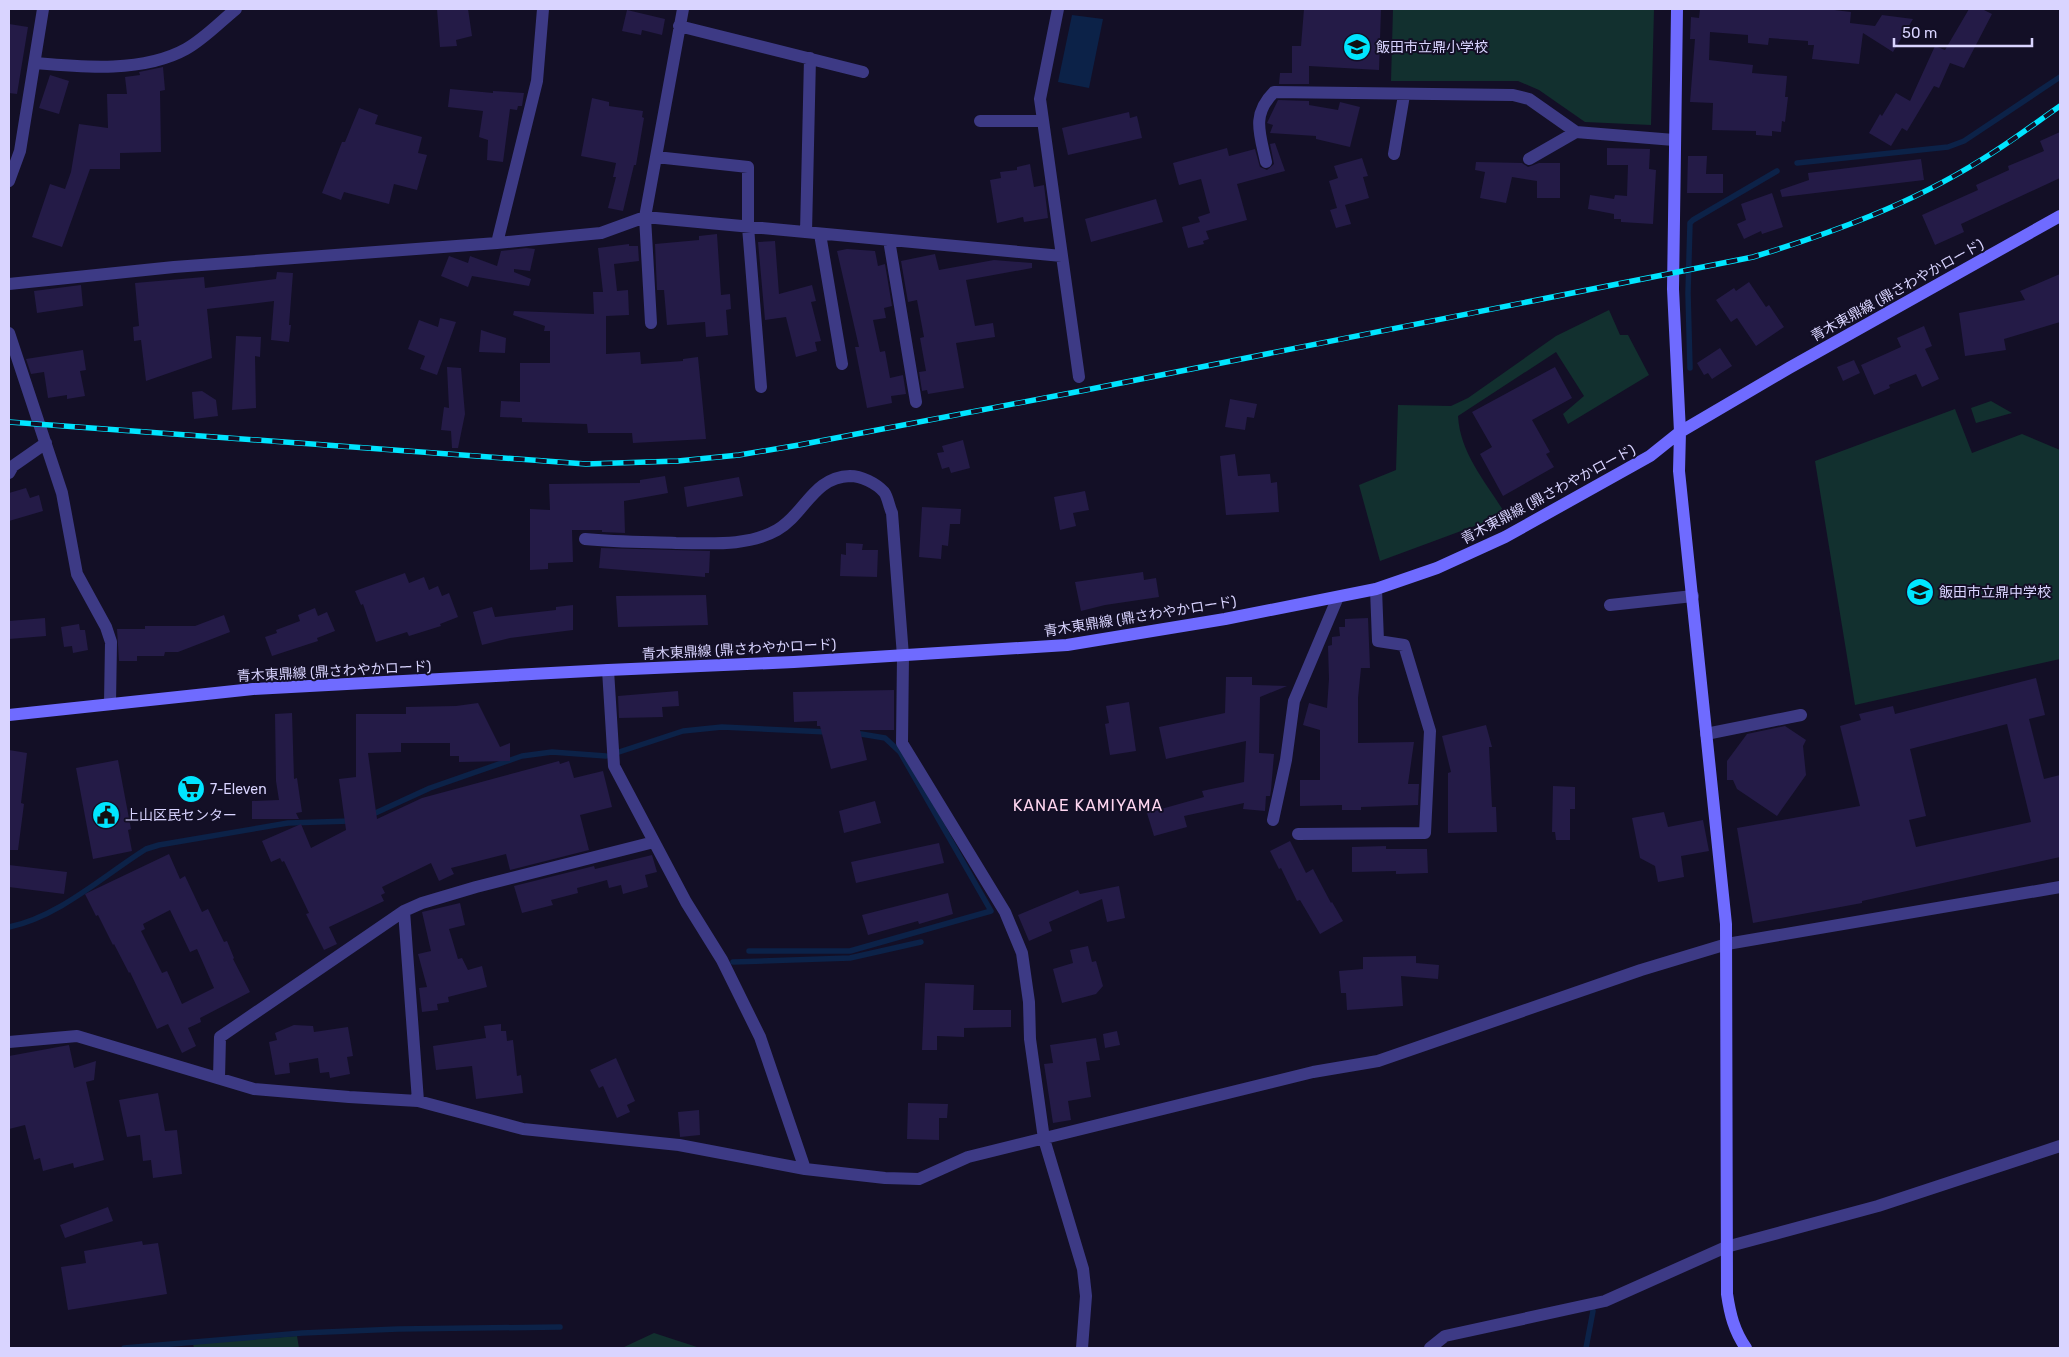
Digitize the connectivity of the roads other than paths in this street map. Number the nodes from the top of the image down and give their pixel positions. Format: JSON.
{"nodes":[{"id":1,"x":44,"y":9,"type":"edge"},
{"id":2,"x":236,"y":9,"type":"edge"},
{"id":3,"x":543,"y":9,"type":"edge"},
{"id":4,"x":683,"y":9,"type":"edge"},
{"id":5,"x":1058,"y":9,"type":"edge"},
{"id":6,"x":1677,"y":9,"type":"edge"},
{"id":7,"x":680,"y":26,"type":"junction"},
{"id":8,"x":810,"y":58,"type":"junction"},
{"id":9,"x":35,"y":63,"type":"junction"},
{"id":10,"x":863,"y":72,"type":"dead end"},
{"id":11,"x":1404,"y":95,"type":"junction"},
{"id":12,"x":980,"y":121,"type":"dead end"},
{"id":13,"x":1043,"y":121,"type":"junction"},
{"id":14,"x":1576,"y":132,"type":"junction"},
{"id":15,"x":1674,"y":140,"type":"junction"},
{"id":16,"x":1394,"y":154,"type":"dead end"},
{"id":17,"x":656,"y":157,"type":"junction"},
{"id":18,"x":1529,"y":159,"type":"dead end"},
{"id":19,"x":1266,"y":162,"type":"dead end"},
{"id":20,"x":9,"y":180,"type":"edge"},
{"id":21,"x":2060,"y":216,"type":"edge"},
{"id":22,"x":645,"y":217,"type":"junction"},
{"id":23,"x":748,"y":227,"type":"junction"},
{"id":24,"x":806,"y":232,"type":"junction"},
{"id":25,"x":820,"y":234,"type":"junction"},
{"id":26,"x":889,"y":240,"type":"junction"},
{"id":27,"x":497,"y":243,"type":"junction"},
{"id":28,"x":1062,"y":256,"type":"junction"},
{"id":29,"x":9,"y":284,"type":"edge"},
{"id":30,"x":651,"y":323,"type":"dead end"},
{"id":31,"x":9,"y":333,"type":"edge"},
{"id":32,"x":842,"y":364,"type":"dead end"},
{"id":33,"x":1079,"y":377,"type":"dead end"},
{"id":34,"x":760,"y":387,"type":"dead end"},
{"id":35,"x":916,"y":402,"type":"dead end"},
{"id":36,"x":1680,"y":432,"type":"junction"},
{"id":37,"x":46,"y":443,"type":"junction"},
{"id":38,"x":9,"y":473,"type":"edge"},
{"id":39,"x":585,"y":539,"type":"dead end"},
{"id":40,"x":1376,"y":589,"type":"junction"},
{"id":41,"x":1693,"y":596,"type":"junction"},
{"id":42,"x":1338,"y":597,"type":"junction"},
{"id":43,"x":1610,"y":605,"type":"dead end"},
{"id":44,"x":903,"y":656,"type":"junction"},
{"id":45,"x":608,"y":670,"type":"junction"},
{"id":46,"x":110,"y":703,"type":"junction"},
{"id":47,"x":9,"y":715,"type":"edge"},
{"id":48,"x":1801,"y":715,"type":"dead end"},
{"id":49,"x":1706,"y":734,"type":"junction"},
{"id":50,"x":1273,"y":820,"type":"dead end"},
{"id":51,"x":1298,"y":834,"type":"dead end"},
{"id":52,"x":654,"y":842,"type":"junction"},
{"id":53,"x":2060,"y":887,"type":"edge"},
{"id":54,"x":404,"y":911,"type":"junction"},
{"id":55,"x":1727,"y":944,"type":"junction"},
{"id":56,"x":9,"y":1042,"type":"edge"},
{"id":57,"x":219,"y":1078,"type":"junction"},
{"id":58,"x":418,"y":1100,"type":"junction"},
{"id":59,"x":1044,"y":1139,"type":"junction"},
{"id":60,"x":2060,"y":1146,"type":"edge"},
{"id":61,"x":805,"y":1169,"type":"junction"},
{"id":62,"x":1726,"y":1247,"type":"junction"},
{"id":63,"x":1082,"y":1348,"type":"edge"},
{"id":64,"x":1430,"y":1348,"type":"edge"},
{"id":65,"x":1746,"y":1348,"type":"edge"}],
"edges":[{"from":1,"to":9,"type":"street"},
{"from":2,"to":9,"type":"street"},
{"from":3,"to":27,"type":"street"},
{"from":4,"to":7,"type":"street"},
{"from":5,"to":13,"type":"street"},
{"from":6,"to":15,"type":"main road"},
{"from":7,"to":8,"type":"street"},
{"from":7,"to":17,"type":"street"},
{"from":8,"to":10,"type":"street"},
{"from":8,"to":24,"type":"street"},
{"from":9,"to":20,"type":"street"},
{"from":11,"to":14,"type":"street"},
{"from":11,"to":16,"type":"street"},
{"from":11,"to":19,"type":"street"},
{"from":12,"to":13,"type":"street"},
{"from":13,"to":28,"type":"street"},
{"from":14,"to":15,"type":"street"},
{"from":14,"to":18,"type":"street"},
{"from":15,"to":36,"type":"main road"},
{"from":17,"to":22,"type":"street"},
{"from":17,"to":23,"type":"street"},
{"from":21,"to":36,"type":"main road","name":"青木東鼎線 (鼎さわやかロード)"},
{"from":22,"to":23,"type":"street"},
{"from":22,"to":27,"type":"street"},
{"from":22,"to":30,"type":"street"},
{"from":23,"to":24,"type":"street"},
{"from":23,"to":34,"type":"street"},
{"from":24,"to":25,"type":"street"},
{"from":25,"to":26,"type":"street"},
{"from":25,"to":32,"type":"street"},
{"from":26,"to":28,"type":"street"},
{"from":26,"to":35,"type":"street"},
{"from":27,"to":29,"type":"street"},
{"from":28,"to":33,"type":"street"},
{"from":31,"to":37,"type":"street"},
{"from":36,"to":40,"type":"main road","name":"青木東鼎線 (鼎さわやかロード)"},
{"from":36,"to":41,"type":"main road"},
{"from":37,"to":38,"type":"street"},
{"from":37,"to":46,"type":"street"},
{"from":39,"to":44,"type":"street"},
{"from":40,"to":42,"type":"main road","name":"青木東鼎線 (鼎さわやかロード)"},
{"from":40,"to":51,"type":"street"},
{"from":41,"to":43,"type":"street"},
{"from":41,"to":49,"type":"main road"},
{"from":42,"to":44,"type":"main road","name":"青木東鼎線 (鼎さわやかロード)"},
{"from":42,"to":50,"type":"street"},
{"from":44,"to":45,"type":"main road","name":"青木東鼎線 (鼎さわやかロード)"},
{"from":44,"to":59,"type":"street"},
{"from":45,"to":46,"type":"main road","name":"青木東鼎線 (鼎さわやかロード)"},
{"from":45,"to":52,"type":"street"},
{"from":46,"to":47,"type":"main road","name":"青木東鼎線 (鼎さわやかロード)"},
{"from":48,"to":49,"type":"street"},
{"from":49,"to":55,"type":"main road"},
{"from":52,"to":54,"type":"street"},
{"from":52,"to":61,"type":"street"},
{"from":53,"to":55,"type":"street"},
{"from":54,"to":57,"type":"street"},
{"from":54,"to":58,"type":"street"},
{"from":55,"to":59,"type":"street"},
{"from":55,"to":62,"type":"main road"},
{"from":56,"to":57,"type":"street"},
{"from":57,"to":58,"type":"street"},
{"from":58,"to":61,"type":"street"},
{"from":59,"to":61,"type":"street"},
{"from":59,"to":63,"type":"street"},
{"from":60,"to":62,"type":"street"},
{"from":62,"to":64,"type":"street"},
{"from":62,"to":65,"type":"main road"}]}
